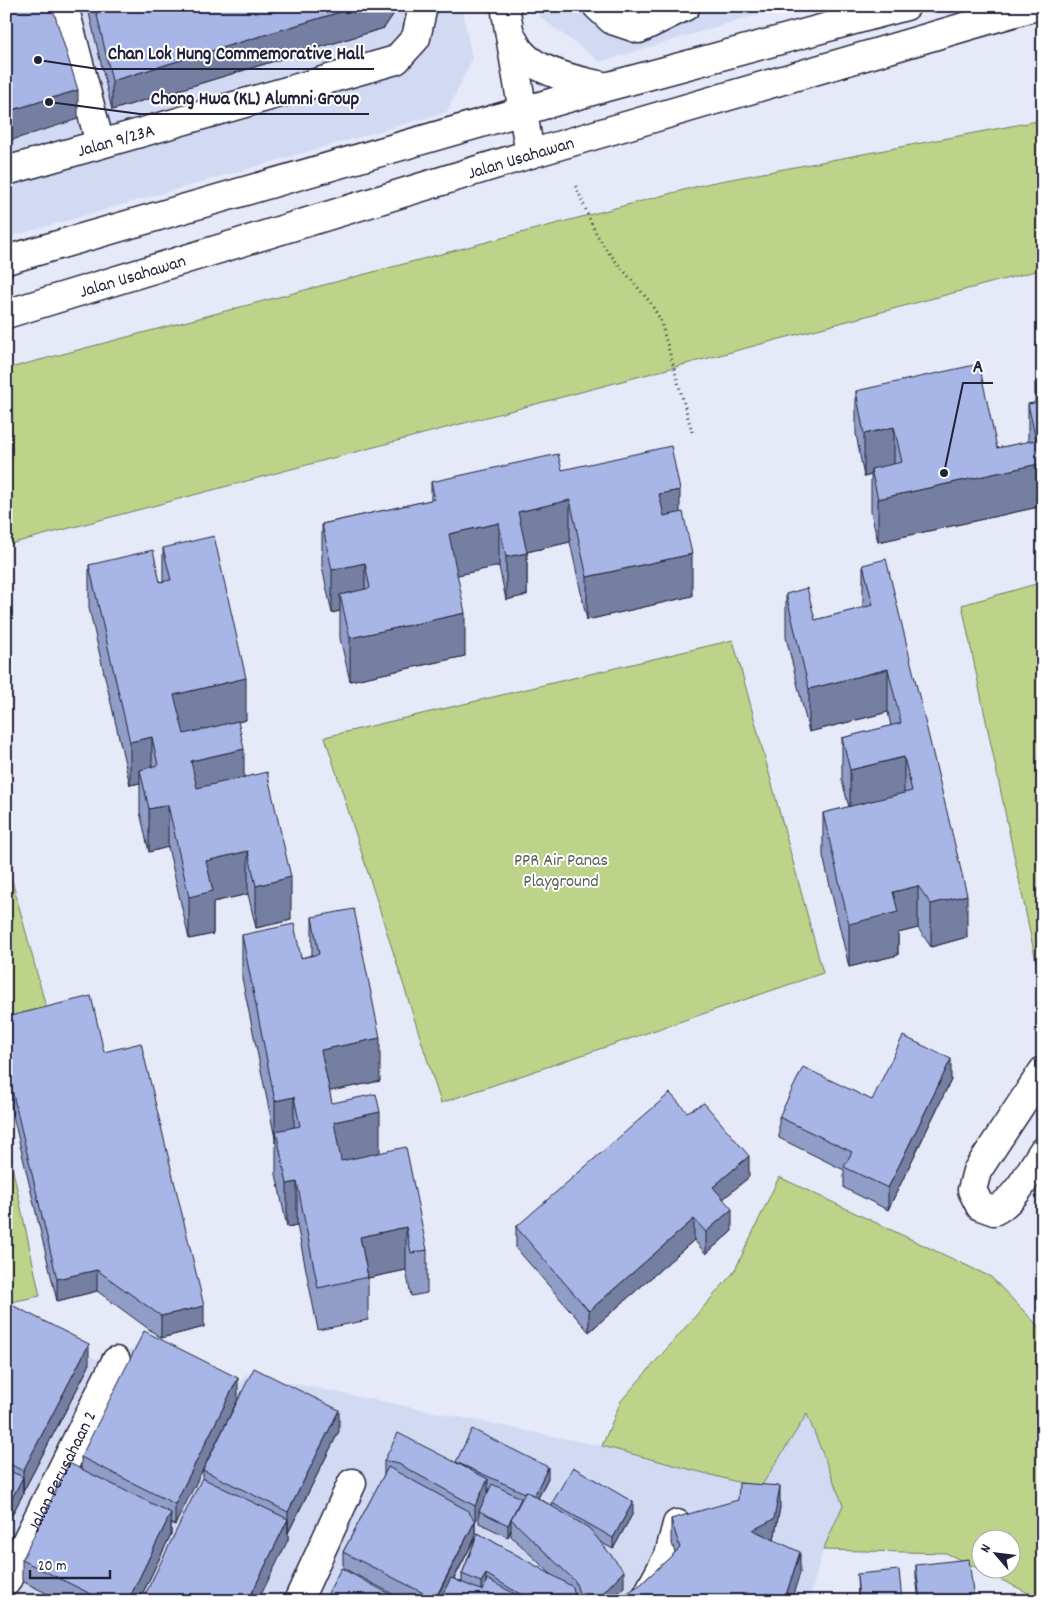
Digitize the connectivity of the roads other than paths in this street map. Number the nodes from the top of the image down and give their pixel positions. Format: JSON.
{"nodes":[{"id":1,"x":423,"y":6,"type":"edge"},
{"id":2,"x":597,"y":6,"type":"edge"},
{"id":3,"x":686,"y":6,"type":"edge"},
{"id":4,"x":906,"y":6,"type":"edge"},
{"id":5,"x":1036,"y":6,"type":"edge"},
{"id":6,"x":60,"y":9,"type":"edge"},
{"id":7,"x":507,"y":19,"type":"edge"},
{"id":8,"x":606,"y":87,"type":"junction"},
{"id":9,"x":524,"y":112,"type":"junction"},
{"id":10,"x":100,"y":144,"type":"junction"},
{"id":11,"x":530,"y":154,"type":"junction"},
{"id":12,"x":6,"y":170,"type":"edge"},
{"id":13,"x":6,"y":260,"type":"edge"},
{"id":14,"x":6,"y":314,"type":"edge"},
{"id":15,"x":1043,"y":1071,"type":"edge"},
{"id":16,"x":1043,"y":1151,"type":"edge"},
{"id":17,"x":116,"y":1361,"type":"dead end"},
{"id":18,"x":352,"y":1483,"type":"dead end"},
{"id":19,"x":677,"y":1524,"type":"edge"},
{"id":20,"x":6,"y":1582,"type":"edge"},
{"id":21,"x":298,"y":1601,"type":"edge"},
{"id":22,"x":644,"y":1601,"type":"edge"}],
"edges":[{"from":1,"to":10,"type":"street","name":"Jalan 9/23A"},
{"from":2,"to":3,"type":"street"},
{"from":4,"to":8,"type":"street"},
{"from":5,"to":11,"type":"street","name":"Jalan Usahawan"},
{"from":6,"to":10,"type":"street"},
{"from":7,"to":8,"type":"street"},
{"from":7,"to":9,"type":"street"},
{"from":8,"to":9,"type":"street"},
{"from":9,"to":11,"type":"street"},
{"from":9,"to":13,"type":"street"},
{"from":10,"to":12,"type":"street","name":"Jalan 9/23A"},
{"from":11,"to":14,"type":"street","name":"Jalan Usahawan"},
{"from":15,"to":16,"type":"street"},
{"from":17,"to":20,"type":"street","name":"Jalan Perusahaan 2"},
{"from":18,"to":21,"type":"street"},
{"from":19,"to":22,"type":"street"}]}
